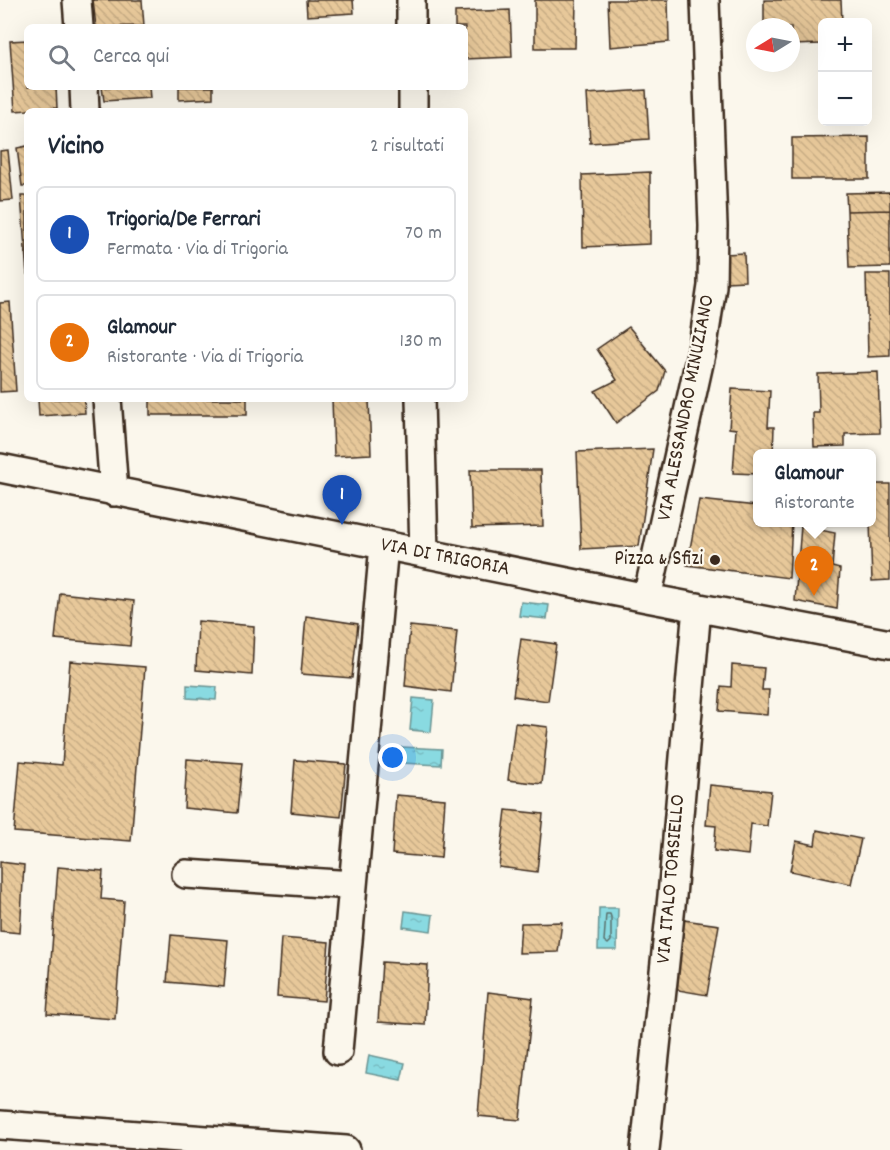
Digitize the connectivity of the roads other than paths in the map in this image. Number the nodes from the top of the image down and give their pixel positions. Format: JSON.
{"nodes":[{"id":1,"x":77,"y":0,"type":"edge"},
{"id":2,"x":411,"y":0,"type":"edge"},
{"id":3,"x":705,"y":0,"type":"edge"},
{"id":4,"x":79,"y":24,"type":"edge"},
{"id":5,"x":411,"y":24,"type":"edge"},
{"id":6,"x":84,"y":90,"type":"edge"},
{"id":7,"x":413,"y":90,"type":"edge"},
{"id":8,"x":86,"y":108,"type":"edge"},
{"id":9,"x":413,"y":108,"type":"edge"},
{"id":10,"x":107,"y":402,"type":"edge"},
{"id":11,"x":420,"y":402,"type":"edge"},
{"id":12,"x":0,"y":468,"type":"edge"},
{"id":13,"x":114,"y":492,"type":"junction"},
{"id":14,"x":384,"y":545,"type":"junction"},
{"id":15,"x":424,"y":553,"type":"junction"},
{"id":16,"x":647,"y":598,"type":"junction"},
{"id":17,"x":697,"y":607,"type":"junction"},
{"id":18,"x":890,"y":644,"type":"edge"},
{"id":19,"x":186,"y":874,"type":"dead end"},
{"id":20,"x":353,"y":885,"type":"junction"},
{"id":21,"x":338,"y":1051,"type":"dead end"},
{"id":22,"x":0,"y":1125,"type":"edge"},
{"id":23,"x":214,"y":1145,"type":"edge"},
{"id":24,"x":346,"y":1150,"type":"edge"},
{"id":25,"x":645,"y":1150,"type":"edge"}],
"edges":[{"from":1,"to":4,"type":"street"},
{"from":2,"to":5,"type":"street"},
{"from":3,"to":16,"type":"street","name":"VIA ALESSANDRO MINUZIANO"},
{"from":6,"to":8,"type":"street"},
{"from":7,"to":9,"type":"street"},
{"from":10,"to":13,"type":"street"},
{"from":11,"to":15,"type":"street"},
{"from":12,"to":13,"type":"street","name":"VIA DI TRIGORIA"},
{"from":13,"to":14,"type":"street","name":"VIA DI TRIGORIA"},
{"from":14,"to":15,"type":"street","name":"VIA DI TRIGORIA"},
{"from":14,"to":20,"type":"street"},
{"from":15,"to":16,"type":"street","name":"VIA DI TRIGORIA"},
{"from":16,"to":17,"type":"street","name":"VIA DI TRIGORIA"},
{"from":17,"to":18,"type":"street","name":"VIA DI TRIGORIA"},
{"from":17,"to":25,"type":"street","name":"VIA ITALO TORSIELLO"},
{"from":19,"to":20,"type":"street"},
{"from":20,"to":21,"type":"street"},
{"from":22,"to":23,"type":"street"},
{"from":23,"to":24,"type":"street"}]}
